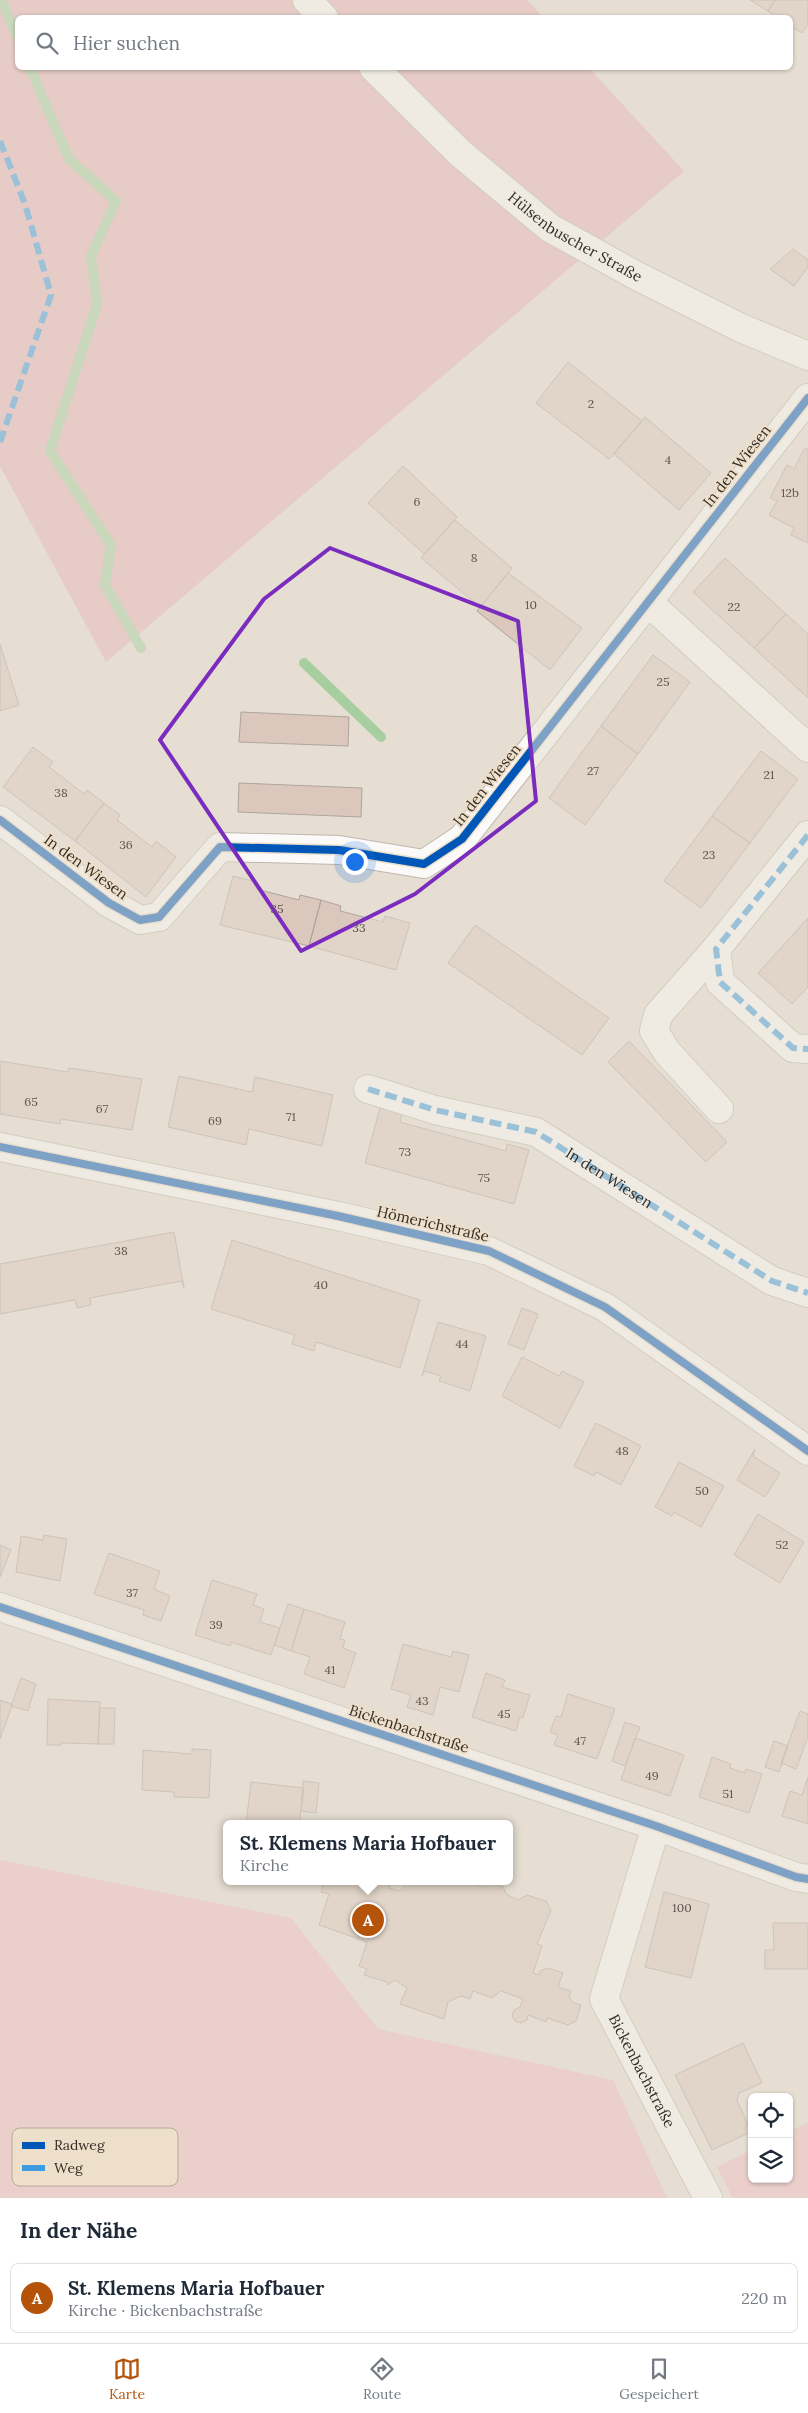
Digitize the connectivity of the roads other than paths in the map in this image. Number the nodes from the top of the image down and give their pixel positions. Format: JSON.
{"nodes":[{"id":1,"x":307,"y":0,"type":"edge"},
{"id":2,"x":321,"y":15,"type":"edge"},
{"id":3,"x":376,"y":70,"type":"edge"},
{"id":4,"x":808,"y":356,"type":"edge"},
{"id":5,"x":808,"y":398,"type":"edge"},
{"id":6,"x":648,"y":602,"type":"junction"},
{"id":7,"x":808,"y":748,"type":"edge"},
{"id":8,"x":0,"y":820,"type":"edge"},
{"id":9,"x":808,"y":836,"type":"edge"},
{"id":10,"x":716,"y":949,"type":"junction"},
{"id":11,"x":808,"y":1049,"type":"edge"},
{"id":12,"x":368,"y":1089,"type":"dead end"},
{"id":13,"x":719,"y":1109,"type":"dead end"},
{"id":14,"x":0,"y":1147,"type":"edge"},
{"id":15,"x":808,"y":1292,"type":"edge"},
{"id":16,"x":808,"y":1451,"type":"edge"},
{"id":17,"x":0,"y":1608,"type":"edge"},
{"id":18,"x":656,"y":1826,"type":"junction"},
{"id":19,"x":808,"y":1879,"type":"edge"},
{"id":20,"x":708,"y":2198,"type":"edge"}],
"edges":[{"from":1,"to":2,"type":"street"},
{"from":3,"to":4,"type":"street","name":"Hülsenbuscher Straße"},
{"from":5,"to":6,"type":"street","name":"In den Wiesen"},
{"from":6,"to":7,"type":"street"},
{"from":6,"to":8,"type":"street","name":"In den Wiesen"},
{"from":9,"to":10,"type":"street"},
{"from":10,"to":11,"type":"street"},
{"from":10,"to":13,"type":"street"},
{"from":12,"to":15,"type":"street","name":"In den Wiesen"},
{"from":14,"to":16,"type":"street","name":"Hömerichstraße"},
{"from":17,"to":18,"type":"street","name":"Bickenbachstraße"},
{"from":18,"to":19,"type":"street","name":"Bickenbachstraße"},
{"from":18,"to":20,"type":"street","name":"Bickenbachstraße"}]}
